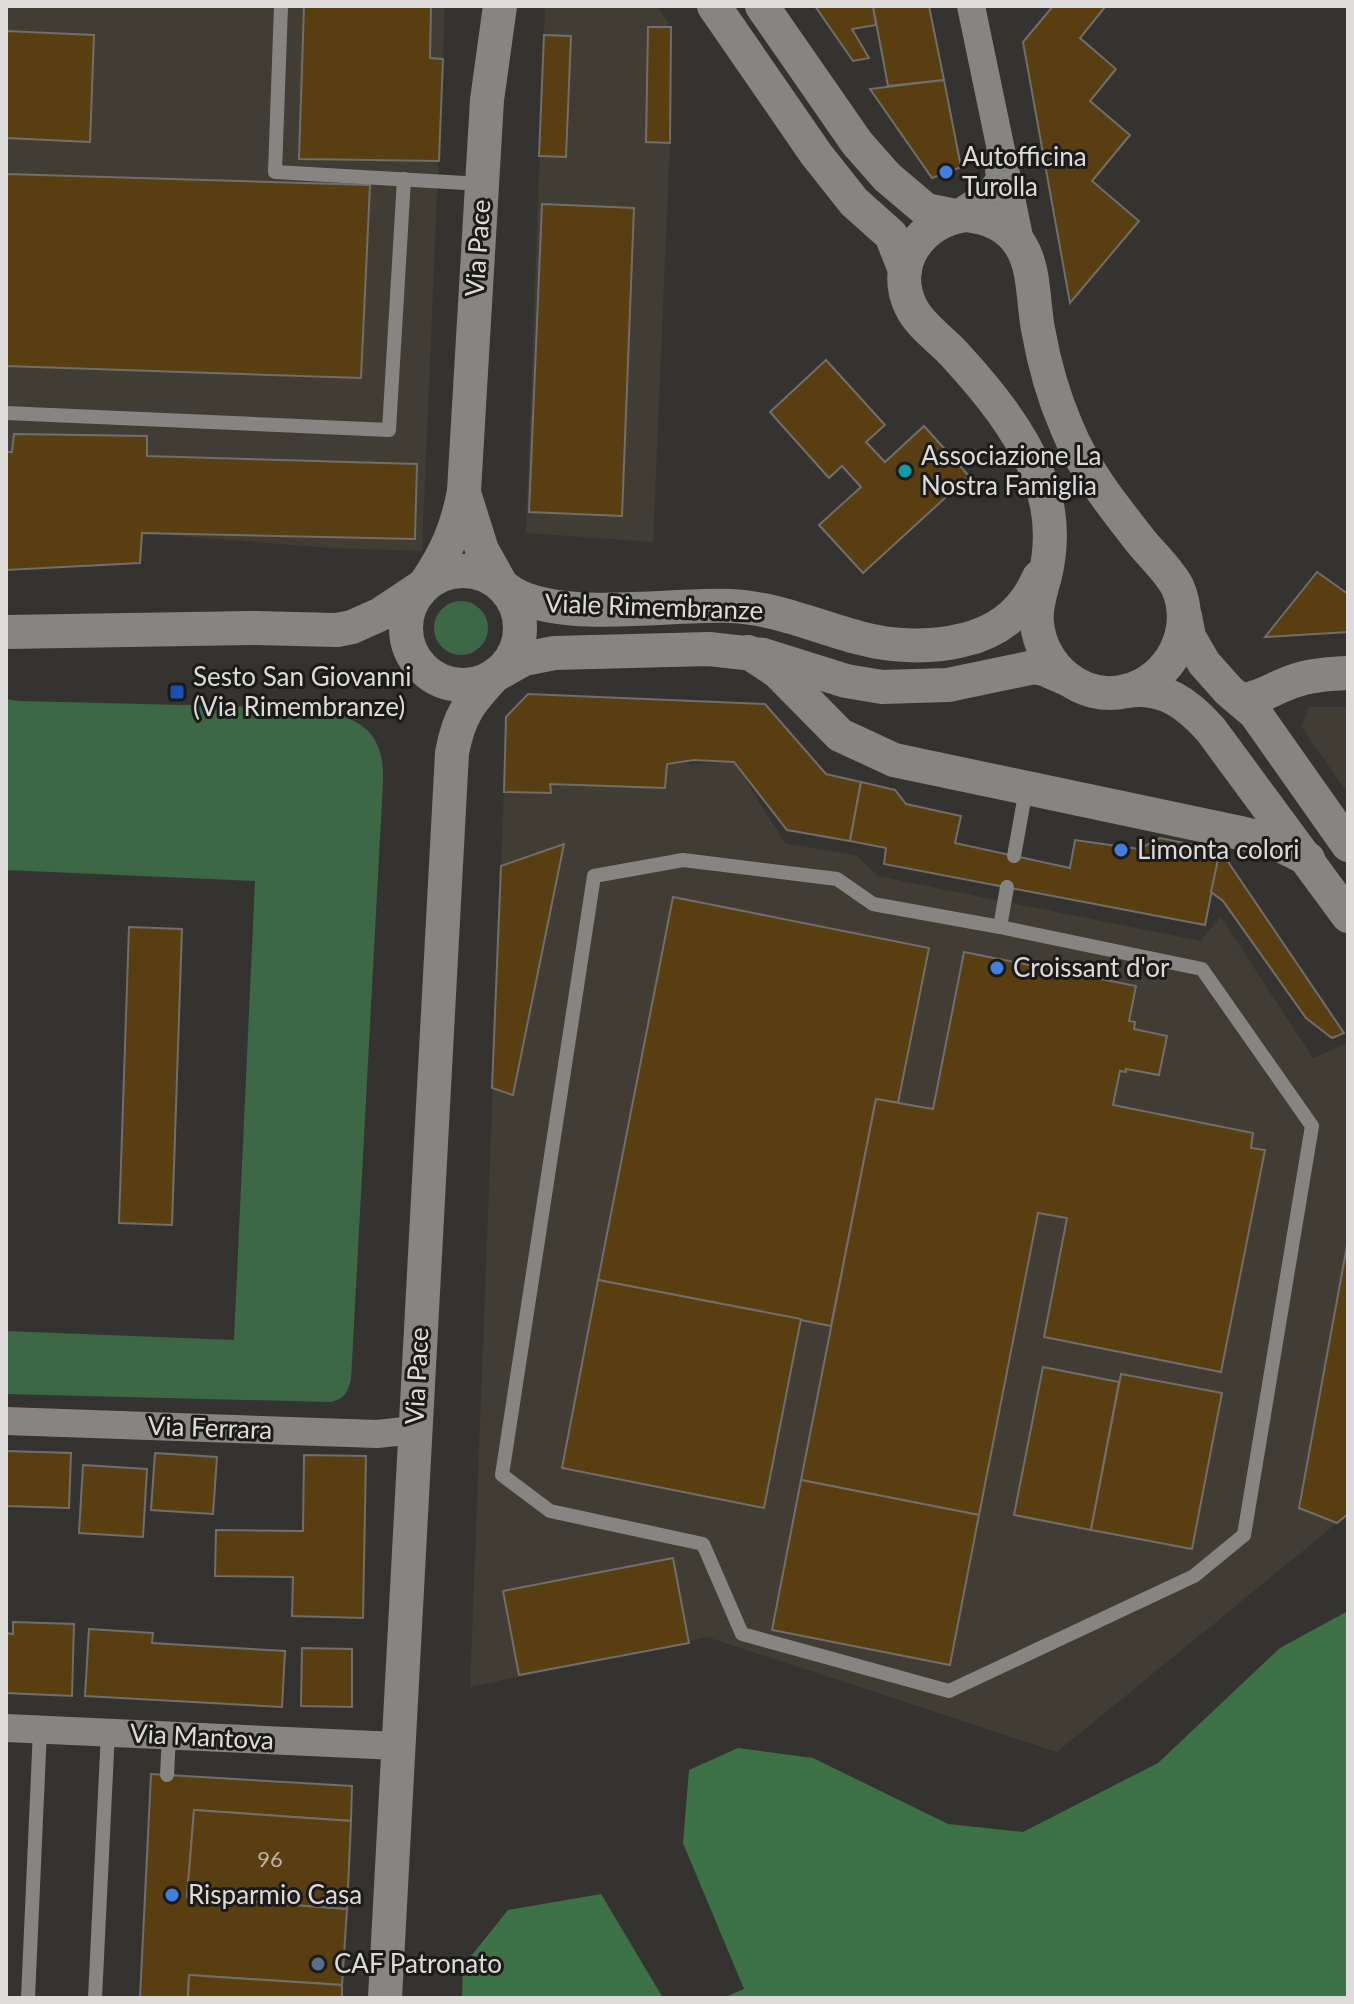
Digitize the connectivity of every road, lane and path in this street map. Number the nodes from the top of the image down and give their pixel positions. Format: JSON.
{"nodes":[{"id":1,"x":281,"y":6,"type":"edge"},
{"id":2,"x":500,"y":6,"type":"edge"},
{"id":3,"x":714,"y":6,"type":"edge"},
{"id":4,"x":762,"y":6,"type":"edge"},
{"id":5,"x":971,"y":6,"type":"edge"},
{"id":6,"x":995,"y":126,"type":"junction"},
{"id":7,"x":404,"y":179,"type":"junction"},
{"id":8,"x":482,"y":184,"type":"junction"},
{"id":9,"x":955,"y":216,"type":"junction"},
{"id":10,"x":1021,"y":246,"type":"junction"},
{"id":11,"x":905,"y":270,"type":"junction"},
{"id":12,"x":6,"y":413,"type":"edge"},
{"id":13,"x":464,"y":491,"type":"junction"},
{"id":14,"x":1049,"y":554,"type":"junction"},
{"id":15,"x":424,"y":585,"type":"junction"},
{"id":16,"x":503,"y":586,"type":"junction"},
{"id":17,"x":1184,"y":612,"type":"junction"},
{"id":18,"x":337,"y":630,"type":"junction"},
{"id":19,"x":6,"y":632,"type":"edge"},
{"id":20,"x":748,"y":652,"type":"junction"},
{"id":21,"x":422,"y":668,"type":"junction"},
{"id":22,"x":1348,"y":673,"type":"edge"},
{"id":23,"x":497,"y":674,"type":"junction"},
{"id":24,"x":1069,"y":680,"type":"junction"},
{"id":25,"x":855,"y":683,"type":"junction"},
{"id":26,"x":1123,"y":692,"type":"junction"},
{"id":27,"x":1243,"y":700,"type":"junction"},
{"id":28,"x":840,"y":735,"type":"junction"},
{"id":29,"x":452,"y":753,"type":"junction"},
{"id":30,"x":1027,"y":787,"type":"junction"},
{"id":31,"x":1348,"y":845,"type":"edge"},
{"id":32,"x":1014,"y":856,"type":"dead end"},
{"id":33,"x":1308,"y":859,"type":"junction"},
{"id":34,"x":1007,"y":887,"type":"dead end"},
{"id":35,"x":1348,"y":916,"type":"edge"},
{"id":36,"x":1000,"y":927,"type":"junction"},
{"id":37,"x":6,"y":1421,"type":"edge"},
{"id":38,"x":414,"y":1430,"type":"junction"},
{"id":39,"x":6,"y":1728,"type":"edge"},
{"id":40,"x":40,"y":1730,"type":"junction"},
{"id":41,"x":108,"y":1732,"type":"junction"},
{"id":42,"x":169,"y":1736,"type":"junction"},
{"id":43,"x":397,"y":1746,"type":"junction"},
{"id":44,"x":167,"y":1775,"type":"dead end"},
{"id":45,"x":28,"y":1998,"type":"edge"},
{"id":46,"x":95,"y":1998,"type":"edge"},
{"id":47,"x":385,"y":1998,"type":"edge"}],
"edges":[{"from":1,"to":7,"type":"lane"},
{"from":2,"to":8,"type":"street","name":"Via Pace"},
{"from":3,"to":11,"type":"street"},
{"from":4,"to":9,"type":"street"},
{"from":5,"to":6,"type":"street"},
{"from":6,"to":9,"type":"street"},
{"from":6,"to":10,"type":"street"},
{"from":7,"to":8,"type":"lane"},
{"from":7,"to":12,"type":"lane"},
{"from":8,"to":13,"type":"street","name":"Via Pace"},
{"from":9,"to":10,"type":"street"},
{"from":9,"to":11,"type":"street"},
{"from":10,"to":17,"type":"street"},
{"from":11,"to":14,"type":"street"},
{"from":13,"to":15,"type":"street","name":"Via Pace"},
{"from":13,"to":16,"type":"street","name":"Via Pace"},
{"from":14,"to":16,"type":"street","name":"Viale Rimembranze"},
{"from":14,"to":24,"type":"street"},
{"from":15,"to":16,"type":"street"},
{"from":15,"to":18,"type":"street"},
{"from":15,"to":21,"type":"street"},
{"from":16,"to":23,"type":"street"},
{"from":17,"to":26,"type":"street"},
{"from":17,"to":27,"type":"street"},
{"from":18,"to":19,"type":"street"},
{"from":18,"to":21,"type":"street"},
{"from":20,"to":23,"type":"street","name":"Viale Rimembranze"},
{"from":20,"to":25,"type":"street","name":"Viale Rimembranze"},
{"from":20,"to":28,"type":"street"},
{"from":21,"to":23,"type":"street"},
{"from":21,"to":29,"type":"street","name":"Via Pace"},
{"from":22,"to":27,"type":"street"},
{"from":23,"to":29,"type":"street","name":"Via Pace"},
{"from":24,"to":25,"type":"street","name":"Viale Rimembranze"},
{"from":24,"to":26,"type":"street","name":"Viale Rimembranze"},
{"from":25,"to":28,"type":"street"},
{"from":26,"to":33,"type":"street","name":"Viale Rimembranze"},
{"from":27,"to":31,"type":"street"},
{"from":28,"to":30,"type":"street"},
{"from":29,"to":38,"type":"street","name":"Via Pace"},
{"from":30,"to":32,"type":"lane"},
{"from":30,"to":33,"type":"street"},
{"from":33,"to":35,"type":"street","name":"Viale Rimembranze"},
{"from":34,"to":36,"type":"lane"},
{"from":36,"to":36,"type":"lane"},
{"from":37,"to":38,"type":"street","name":"Via Ferrara"},
{"from":38,"to":43,"type":"street","name":"Via Pace"},
{"from":39,"to":40,"type":"street","name":"Via Mantova"},
{"from":40,"to":41,"type":"street","name":"Via Mantova"},
{"from":40,"to":45,"type":"lane"},
{"from":41,"to":42,"type":"street","name":"Via Mantova"},
{"from":41,"to":46,"type":"lane"},
{"from":42,"to":43,"type":"street","name":"Via Mantova"},
{"from":42,"to":44,"type":"lane"},
{"from":43,"to":47,"type":"street","name":"Via Pace"}]}
